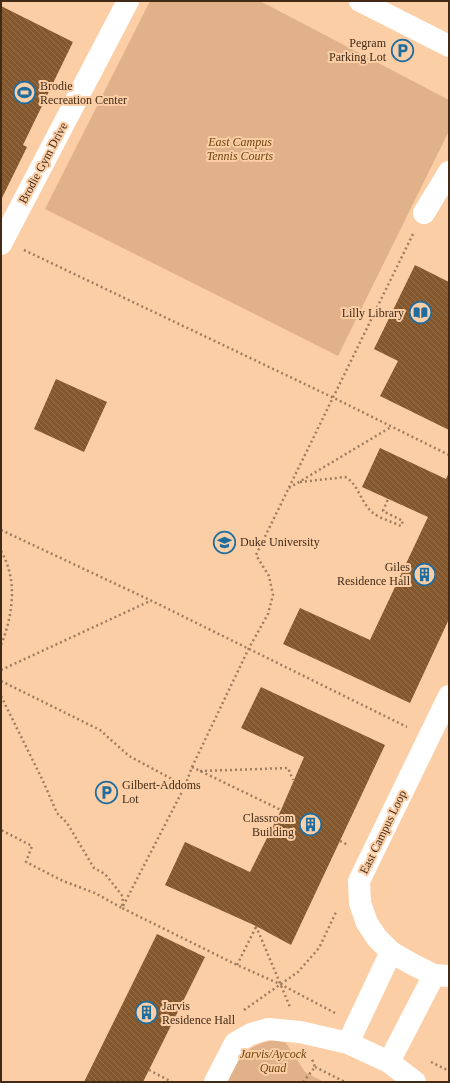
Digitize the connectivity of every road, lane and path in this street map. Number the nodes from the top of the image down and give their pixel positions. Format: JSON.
{"nodes":[{"id":1,"x":128,"y":1,"type":"edge"},
{"id":2,"x":360,"y":1,"type":"edge"},
{"id":3,"x":449,"y":46,"type":"edge"},
{"id":4,"x":449,"y":172,"type":"edge"},
{"id":5,"x":424,"y":213,"type":"joint"},
{"id":6,"x":2,"y":243,"type":"edge"},
{"id":7,"x":23,"y":249,"type":"dead end"},
{"id":8,"x":334,"y":398,"type":"junction"},
{"id":9,"x":392,"y":427,"type":"junction"},
{"id":10,"x":449,"y":455,"type":"edge"},
{"id":11,"x":300,"y":482,"type":"junction"},
{"id":12,"x":289,"y":489,"type":"junction"},
{"id":13,"x":388,"y":499,"type":"dead end"},
{"id":14,"x":1,"y":530,"type":"edge"},
{"id":15,"x":1,"y":552,"type":"edge"},
{"id":16,"x":150,"y":600,"type":"junction"},
{"id":17,"x":1,"y":645,"type":"edge"},
{"id":18,"x":250,"y":648,"type":"junction"},
{"id":19,"x":1,"y":670,"type":"edge"},
{"id":20,"x":1,"y":681,"type":"edge"},
{"id":21,"x":1,"y":696,"type":"edge"},
{"id":22,"x":449,"y":696,"type":"edge"},
{"id":23,"x":429,"y":737,"type":"junction"},
{"id":24,"x":192,"y":767,"type":"junction"},
{"id":25,"x":200,"y":771,"type":"junction"},
{"id":26,"x":293,"y":780,"type":"dead end"},
{"id":27,"x":185,"y":786,"type":"junction"},
{"id":28,"x":280,"y":810,"type":"dead end"},
{"id":29,"x":1,"y":830,"type":"edge"},
{"id":30,"x":359,"y":881,"type":"junction"},
{"id":31,"x":122,"y":908,"type":"junction"},
{"id":32,"x":391,"y":952,"type":"junction"},
{"id":33,"x":237,"y":965,"type":"junction"},
{"id":34,"x":442,"y":976,"type":"edge"},
{"id":35,"x":280,"y":984,"type":"junction"},
{"id":36,"x":239,"y":1015,"type":"dead end"},
{"id":37,"x":300,"y":1032,"type":"junction"},
{"id":38,"x":353,"y":1034,"type":"junction"},
{"id":39,"x":394,"y":1054,"type":"junction"},
{"id":40,"x":315,"y":1067,"type":"dead end"},
{"id":41,"x":149,"y":1070,"type":"dead end"},
{"id":42,"x":449,"y":1071,"type":"edge"},
{"id":43,"x":172,"y":1082,"type":"edge"},
{"id":44,"x":215,"y":1082,"type":"edge"},
{"id":45,"x":345,"y":1082,"type":"edge"},
{"id":46,"x":415,"y":1082,"type":"edge"}],
"edges":[{"from":1,"to":6,"type":"street","name":"Brodie Gym Drive"},
{"from":2,"to":3,"type":"street"},
{"from":4,"to":5,"type":"street"},
{"from":5,"to":8,"type":"path"},
{"from":7,"to":8,"type":"path"},
{"from":8,"to":9,"type":"path"},
{"from":8,"to":12,"type":"path"},
{"from":9,"to":10,"type":"path"},
{"from":9,"to":11,"type":"path"},
{"from":11,"to":12,"type":"path"},
{"from":11,"to":13,"type":"path"},
{"from":12,"to":18,"type":"path"},
{"from":14,"to":16,"type":"path"},
{"from":15,"to":17,"type":"path"},
{"from":16,"to":18,"type":"path"},
{"from":16,"to":19,"type":"path"},
{"from":18,"to":23,"type":"path"},
{"from":18,"to":24,"type":"path"},
{"from":20,"to":27,"type":"path"},
{"from":21,"to":31,"type":"path"},
{"from":22,"to":23,"type":"street","name":"East Campus Loop"},
{"from":23,"to":30,"type":"street","name":"East Campus Loop"},
{"from":24,"to":25,"type":"path"},
{"from":24,"to":27,"type":"path"},
{"from":25,"to":26,"type":"path"},
{"from":25,"to":28,"type":"path"},
{"from":27,"to":31,"type":"path"},
{"from":29,"to":31,"type":"path"},
{"from":30,"to":32,"type":"street","name":"East Campus Loop"},
{"from":30,"to":35,"type":"path"},
{"from":31,"to":33,"type":"path"},
{"from":32,"to":34,"type":"street","name":"East Campus Loop"},
{"from":32,"to":38,"type":"street"},
{"from":33,"to":35,"type":"path"},
{"from":33,"to":35,"type":"path"},
{"from":34,"to":39,"type":"street"},
{"from":35,"to":36,"type":"path"},
{"from":35,"to":37,"type":"path"},
{"from":35,"to":38,"type":"path"},
{"from":37,"to":38,"type":"street"},
{"from":37,"to":44,"type":"street"},
{"from":38,"to":39,"type":"street"},
{"from":39,"to":42,"type":"path"},
{"from":39,"to":46,"type":"street"},
{"from":40,"to":45,"type":"path"},
{"from":41,"to":43,"type":"path"}]}
